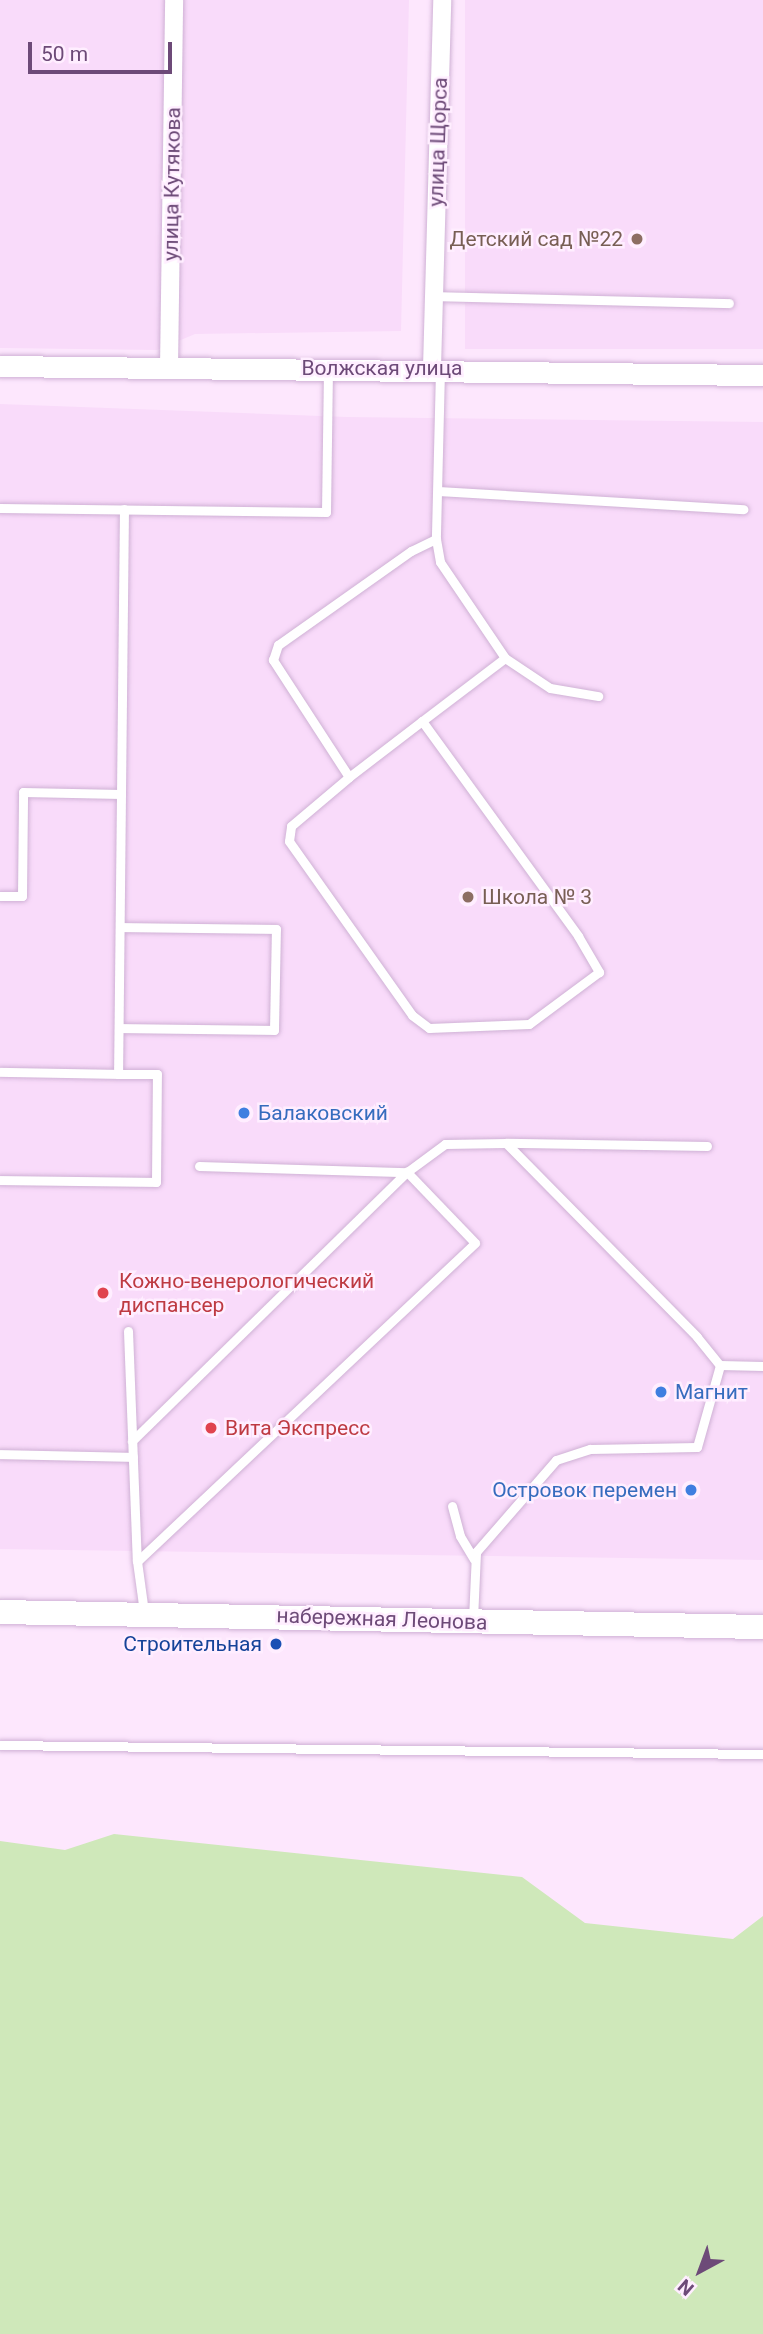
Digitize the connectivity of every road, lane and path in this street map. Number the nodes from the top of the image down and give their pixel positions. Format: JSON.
{"nodes":[{"id":1,"x":174,"y":0,"type":"edge"},
{"id":2,"x":442,"y":0,"type":"edge"},
{"id":3,"x":433,"y":296,"type":"junction"},
{"id":4,"x":729,"y":303,"type":"dead end"},
{"id":5,"x":0,"y":366,"type":"edge"},
{"id":6,"x":169,"y":368,"type":"junction"},
{"id":7,"x":328,"y":368,"type":"junction"},
{"id":8,"x":436,"y":368,"type":"junction"},
{"id":9,"x":763,"y":375,"type":"edge"},
{"id":10,"x":438,"y":491,"type":"junction"},
{"id":11,"x":0,"y":508,"type":"edge"},
{"id":12,"x":124,"y":509,"type":"junction"},
{"id":13,"x":743,"y":509,"type":"dead end"},
{"id":14,"x":436,"y":539,"type":"junction"},
{"id":15,"x":505,"y":658,"type":"junction"},
{"id":16,"x":598,"y":696,"type":"dead end"},
{"id":17,"x":422,"y":721,"type":"junction"},
{"id":18,"x":349,"y":777,"type":"junction"},
{"id":19,"x":121,"y":794,"type":"junction"},
{"id":20,"x":0,"y":896,"type":"edge"},
{"id":21,"x":120,"y":927,"type":"junction"},
{"id":22,"x":118,"y":1027,"type":"junction"},
{"id":23,"x":0,"y":1072,"type":"edge"},
{"id":24,"x":118,"y":1074,"type":"junction"},
{"id":25,"x":506,"y":1143,"type":"junction"},
{"id":26,"x":707,"y":1146,"type":"dead end"},
{"id":27,"x":199,"y":1166,"type":"dead end"},
{"id":28,"x":407,"y":1172,"type":"junction"},
{"id":29,"x":0,"y":1180,"type":"edge"},
{"id":30,"x":128,"y":1331,"type":"dead end"},
{"id":31,"x":720,"y":1365,"type":"junction"},
{"id":32,"x":763,"y":1366,"type":"edge"},
{"id":33,"x":132,"y":1441,"type":"junction"},
{"id":34,"x":0,"y":1454,"type":"edge"},
{"id":35,"x":133,"y":1457,"type":"junction"},
{"id":36,"x":452,"y":1506,"type":"dead end"},
{"id":37,"x":475,"y":1560,"type":"junction"},
{"id":38,"x":137,"y":1561,"type":"junction"},
{"id":39,"x":0,"y":1612,"type":"edge"},
{"id":40,"x":144,"y":1614,"type":"junction"},
{"id":41,"x":472,"y":1621,"type":"junction"},
{"id":42,"x":763,"y":1627,"type":"edge"},
{"id":43,"x":0,"y":1745,"type":"edge"},
{"id":44,"x":763,"y":1754,"type":"edge"}],
"edges":[{"from":1,"to":6,"type":"street","name":"улица Кутякова"},
{"from":2,"to":3,"type":"street","name":"улица Щорса"},
{"from":3,"to":4,"type":"lane"},
{"from":3,"to":8,"type":"street","name":"улица Щорса"},
{"from":5,"to":6,"type":"street","name":"Волжская улица"},
{"from":6,"to":7,"type":"street","name":"Волжская улица"},
{"from":7,"to":8,"type":"street","name":"Волжская улица"},
{"from":7,"to":12,"type":"lane"},
{"from":8,"to":9,"type":"street","name":"Волжская улица"},
{"from":8,"to":10,"type":"lane"},
{"from":10,"to":13,"type":"lane"},
{"from":10,"to":14,"type":"lane"},
{"from":11,"to":12,"type":"lane"},
{"from":12,"to":19,"type":"lane"},
{"from":14,"to":15,"type":"lane"},
{"from":14,"to":18,"type":"lane"},
{"from":15,"to":16,"type":"lane"},
{"from":15,"to":17,"type":"lane"},
{"from":17,"to":18,"type":"lane"},
{"from":17,"to":18,"type":"lane"},
{"from":19,"to":20,"type":"lane"},
{"from":19,"to":21,"type":"lane"},
{"from":21,"to":22,"type":"lane"},
{"from":21,"to":22,"type":"lane"},
{"from":22,"to":24,"type":"lane"},
{"from":23,"to":24,"type":"lane"},
{"from":24,"to":29,"type":"lane"},
{"from":25,"to":26,"type":"lane"},
{"from":25,"to":28,"type":"lane"},
{"from":25,"to":31,"type":"lane"},
{"from":27,"to":28,"type":"lane"},
{"from":28,"to":33,"type":"lane"},
{"from":28,"to":38,"type":"lane"},
{"from":30,"to":33,"type":"lane"},
{"from":31,"to":32,"type":"lane"},
{"from":31,"to":37,"type":"lane"},
{"from":33,"to":35,"type":"lane"},
{"from":34,"to":35,"type":"lane"},
{"from":35,"to":38,"type":"lane"},
{"from":36,"to":37,"type":"lane"},
{"from":37,"to":41,"type":"lane"},
{"from":38,"to":40,"type":"lane"},
{"from":39,"to":40,"type":"main road","name":"набережная Леонова"},
{"from":40,"to":41,"type":"main road","name":"набережная Леонова"},
{"from":41,"to":42,"type":"main road","name":"набережная Леонова"},
{"from":43,"to":44,"type":"lane"}]}
